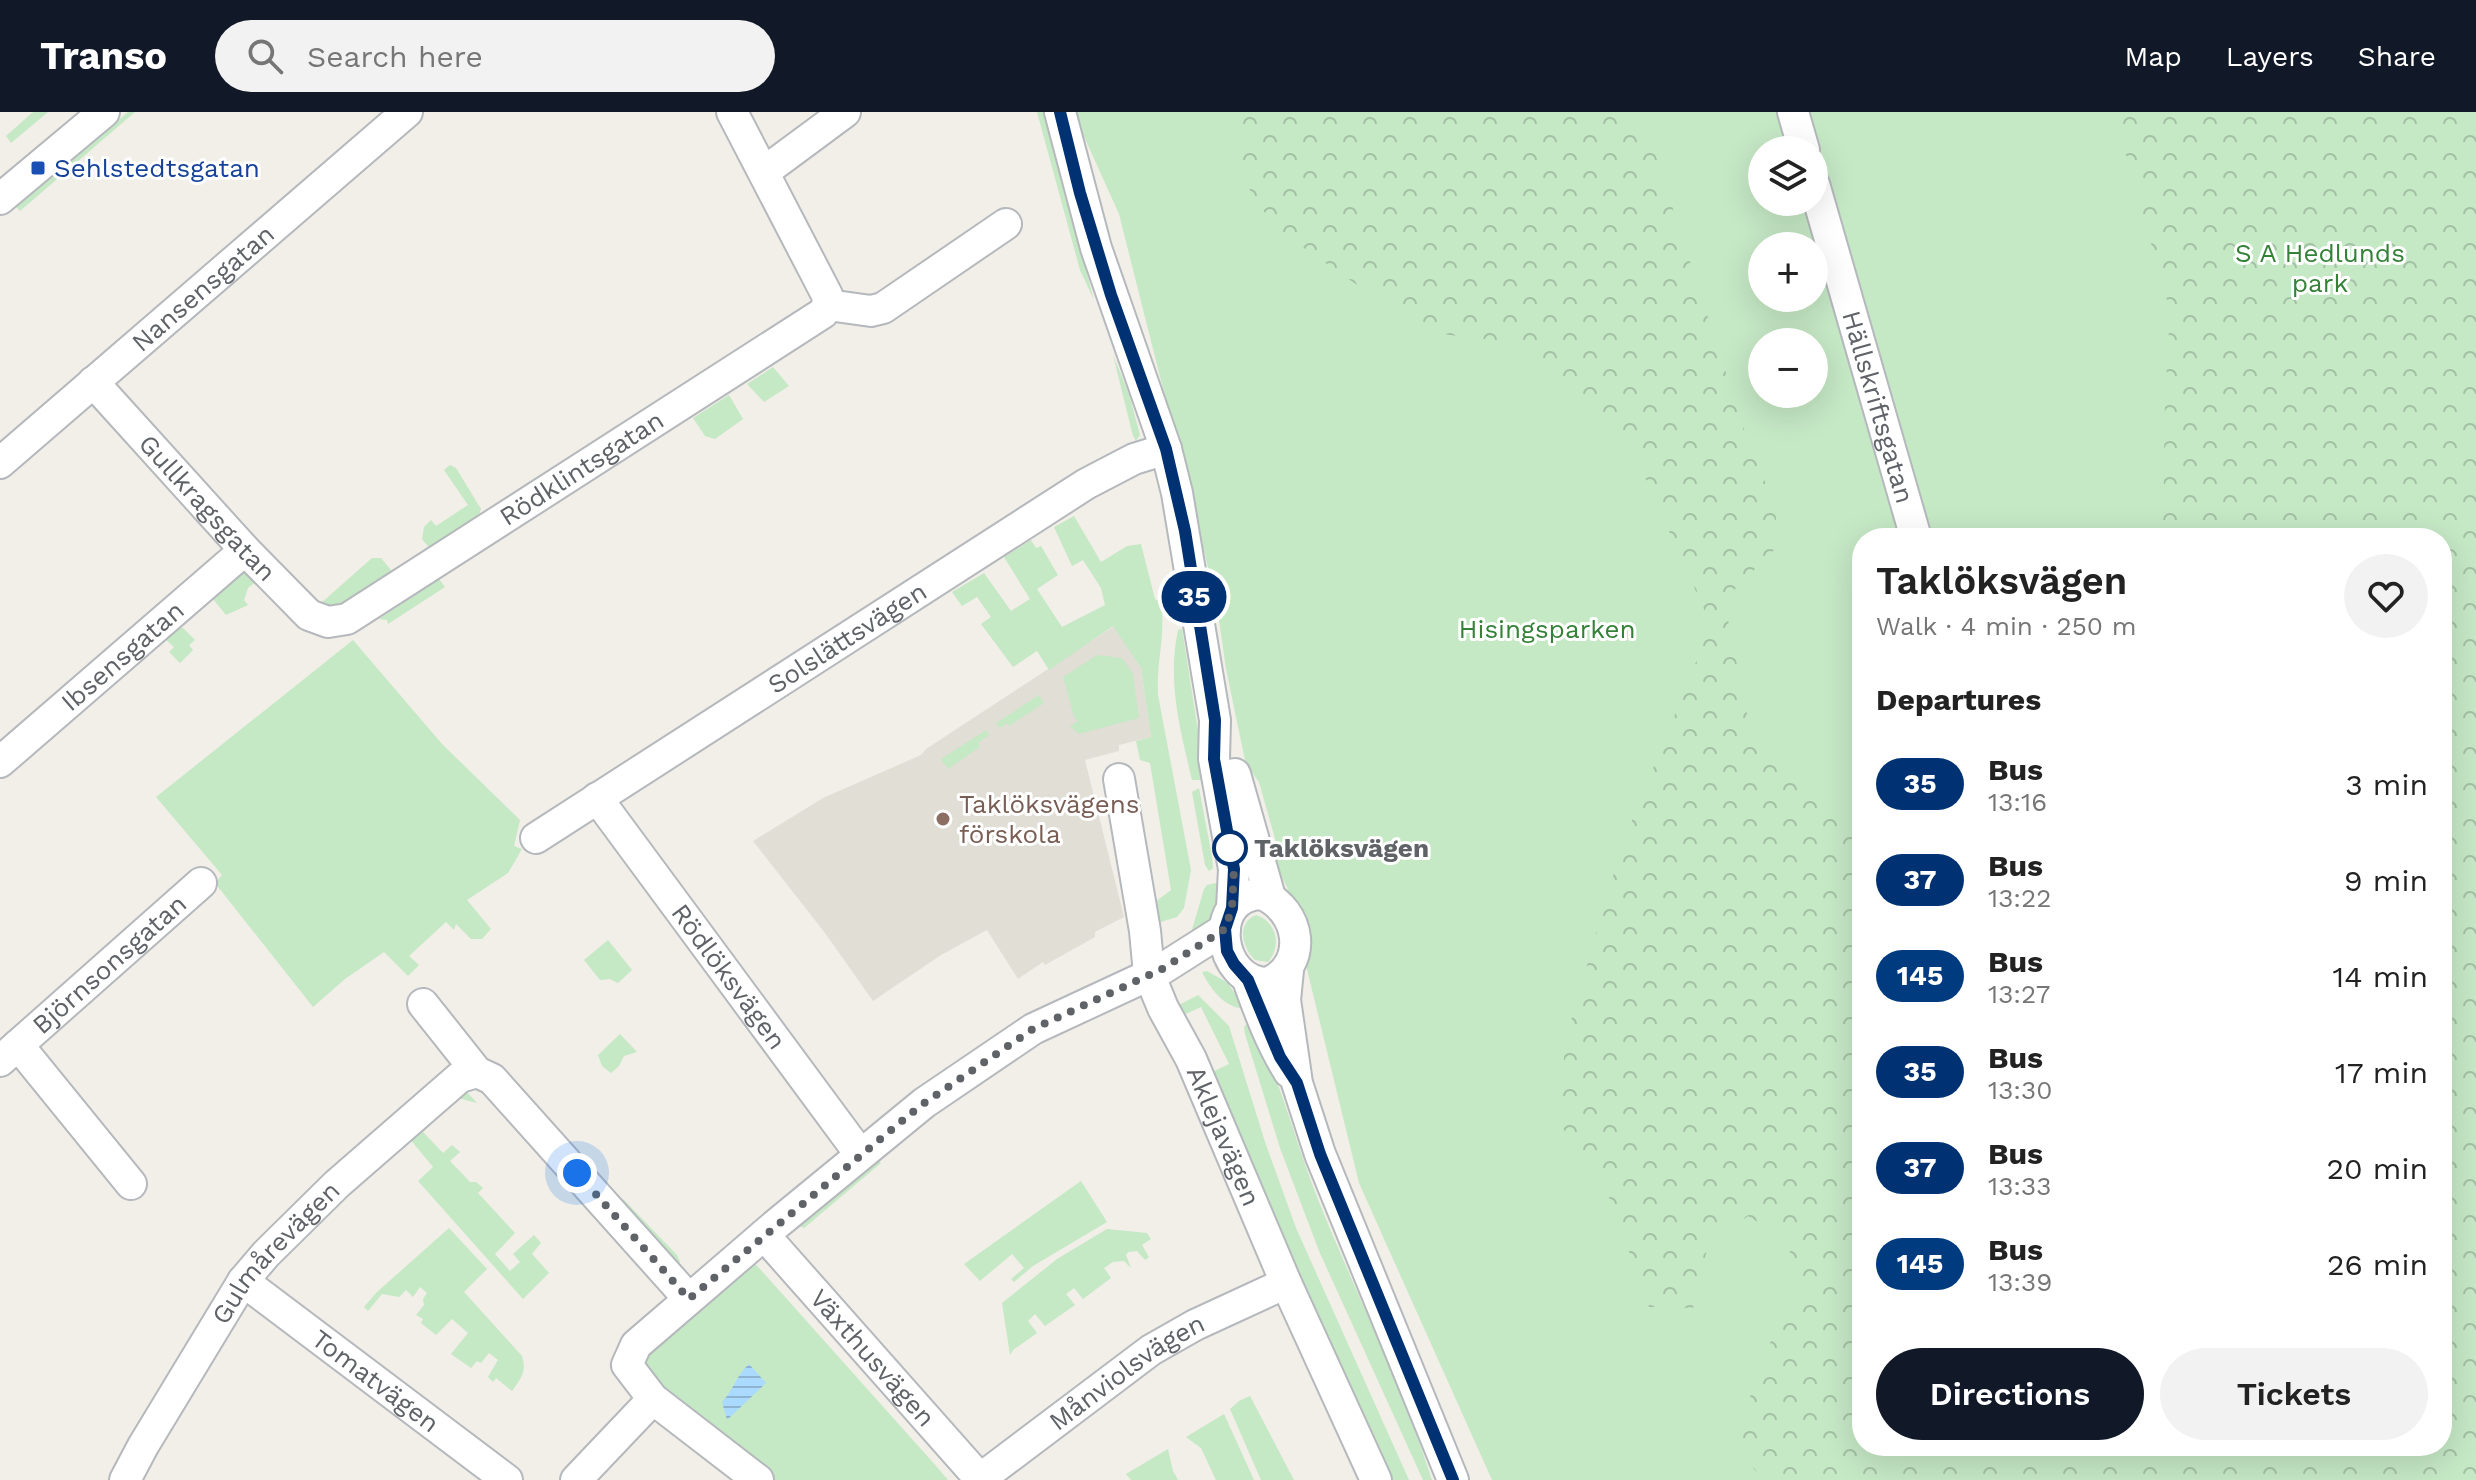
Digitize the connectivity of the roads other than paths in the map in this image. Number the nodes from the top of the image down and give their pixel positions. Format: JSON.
{"nodes":[{"id":1,"x":104,"y":112,"type":"edge"},
{"id":2,"x":407,"y":112,"type":"edge"},
{"id":3,"x":732,"y":112,"type":"edge"},
{"id":4,"x":845,"y":112,"type":"edge"},
{"id":5,"x":1060,"y":112,"type":"edge"},
{"id":6,"x":1793,"y":112,"type":"edge"},
{"id":7,"x":1800,"y":136,"type":"edge"},
{"id":8,"x":764,"y":172,"type":"junction"},
{"id":9,"x":0,"y":199,"type":"edge"},
{"id":10,"x":1823,"y":216,"type":"edge"},
{"id":11,"x":1006,"y":224,"type":"dead end"},
{"id":12,"x":828,"y":305,"type":"junction"},
{"id":13,"x":93,"y":382,"type":"junction"},
{"id":14,"x":1166,"y":449,"type":"junction"},
{"id":15,"x":0,"y":463,"type":"edge"},
{"id":16,"x":1913,"y":528,"type":"edge"},
{"id":17,"x":245,"y":550,"type":"junction"},
{"id":18,"x":328,"y":622,"type":"joint"},
{"id":19,"x":1215,"y":720,"type":"junction"},
{"id":20,"x":0,"y":762,"type":"edge"},
{"id":21,"x":1119,"y":779,"type":"dead end"},
{"id":22,"x":597,"y":798,"type":"junction"},
{"id":23,"x":536,"y":838,"type":"dead end"},
{"id":24,"x":201,"y":883,"type":"dead end"},
{"id":25,"x":1270,"y":897,"type":"junction"},
{"id":26,"x":1228,"y":919,"type":"junction"},
{"id":27,"x":1288,"y":970,"type":"junction"},
{"id":28,"x":1156,"y":972,"type":"junction"},
{"id":29,"x":1241,"y":972,"type":"junction"},
{"id":30,"x":423,"y":1004,"type":"dead end"},
{"id":31,"x":9,"y":1053,"type":"edge"},
{"id":32,"x":477,"y":1072,"type":"junction"},
{"id":33,"x":1297,"y":1083,"type":"junction"},
{"id":34,"x":860,"y":1154,"type":"junction"},
{"id":35,"x":131,"y":1184,"type":"dead end"},
{"id":36,"x":764,"y":1235,"type":"junction"},
{"id":37,"x":243,"y":1281,"type":"junction"},
{"id":38,"x":1286,"y":1283,"type":"junction"},
{"id":39,"x":689,"y":1299,"type":"junction"},
{"id":40,"x":653,"y":1399,"type":"junction"},
{"id":41,"x":125,"y":1480,"type":"edge"},
{"id":42,"x":507,"y":1480,"type":"edge"},
{"id":43,"x":576,"y":1480,"type":"edge"},
{"id":44,"x":758,"y":1480,"type":"edge"},
{"id":45,"x":980,"y":1480,"type":"edge"},
{"id":46,"x":1376,"y":1480,"type":"edge"},
{"id":47,"x":1453,"y":1480,"type":"edge"}],
"edges":[{"from":1,"to":9,"type":"street"},
{"from":2,"to":13,"type":"street","name":"Nansensgatan"},
{"from":3,"to":8,"type":"street"},
{"from":4,"to":8,"type":"street"},
{"from":5,"to":14,"type":"street"},
{"from":6,"to":7,"type":"street"},
{"from":8,"to":12,"type":"street"},
{"from":10,"to":16,"type":"street","name":"Hällskriftsgatan"},
{"from":11,"to":12,"type":"street"},
{"from":12,"to":18,"type":"street","name":"Rödklintsgatan"},
{"from":13,"to":15,"type":"street","name":"Nansensgatan"},
{"from":13,"to":17,"type":"street","name":"Gullkragsgatan"},
{"from":14,"to":19,"type":"street"},
{"from":14,"to":22,"type":"street","name":"Solslättsvägen"},
{"from":17,"to":18,"type":"street","name":"Gullkragsgatan"},
{"from":17,"to":20,"type":"street","name":"Ibsensgatan"},
{"from":19,"to":25,"type":"street"},
{"from":19,"to":26,"type":"street"},
{"from":21,"to":28,"type":"street","name":"Aklejavägen"},
{"from":22,"to":23,"type":"street","name":"Solslättsvägen"},
{"from":22,"to":34,"type":"street","name":"Rödlöksvägen"},
{"from":24,"to":31,"type":"street","name":"Björnsonsgatan"},
{"from":25,"to":26,"type":"street"},
{"from":25,"to":27,"type":"street"},
{"from":26,"to":28,"type":"street"},
{"from":26,"to":29,"type":"street"},
{"from":27,"to":29,"type":"street"},
{"from":27,"to":33,"type":"street"},
{"from":28,"to":29,"type":"street"},
{"from":28,"to":34,"type":"street"},
{"from":28,"to":38,"type":"street","name":"Aklejavägen"},
{"from":29,"to":33,"type":"street"},
{"from":30,"to":32,"type":"street"},
{"from":31,"to":35,"type":"street","name":"Björnsonsgatan"},
{"from":32,"to":37,"type":"street","name":"Gulmårevägen"},
{"from":32,"to":39,"type":"street"},
{"from":33,"to":47,"type":"street"},
{"from":34,"to":36,"type":"street"},
{"from":36,"to":39,"type":"street"},
{"from":36,"to":45,"type":"street","name":"Växthusvägen"},
{"from":37,"to":41,"type":"street","name":"Gulmårevägen"},
{"from":37,"to":42,"type":"street","name":"Tomatvägen"},
{"from":38,"to":45,"type":"street","name":"Månviolsvägen"},
{"from":38,"to":46,"type":"street","name":"Aklejavägen"},
{"from":39,"to":40,"type":"street"},
{"from":40,"to":43,"type":"street"},
{"from":40,"to":44,"type":"street"}]}
